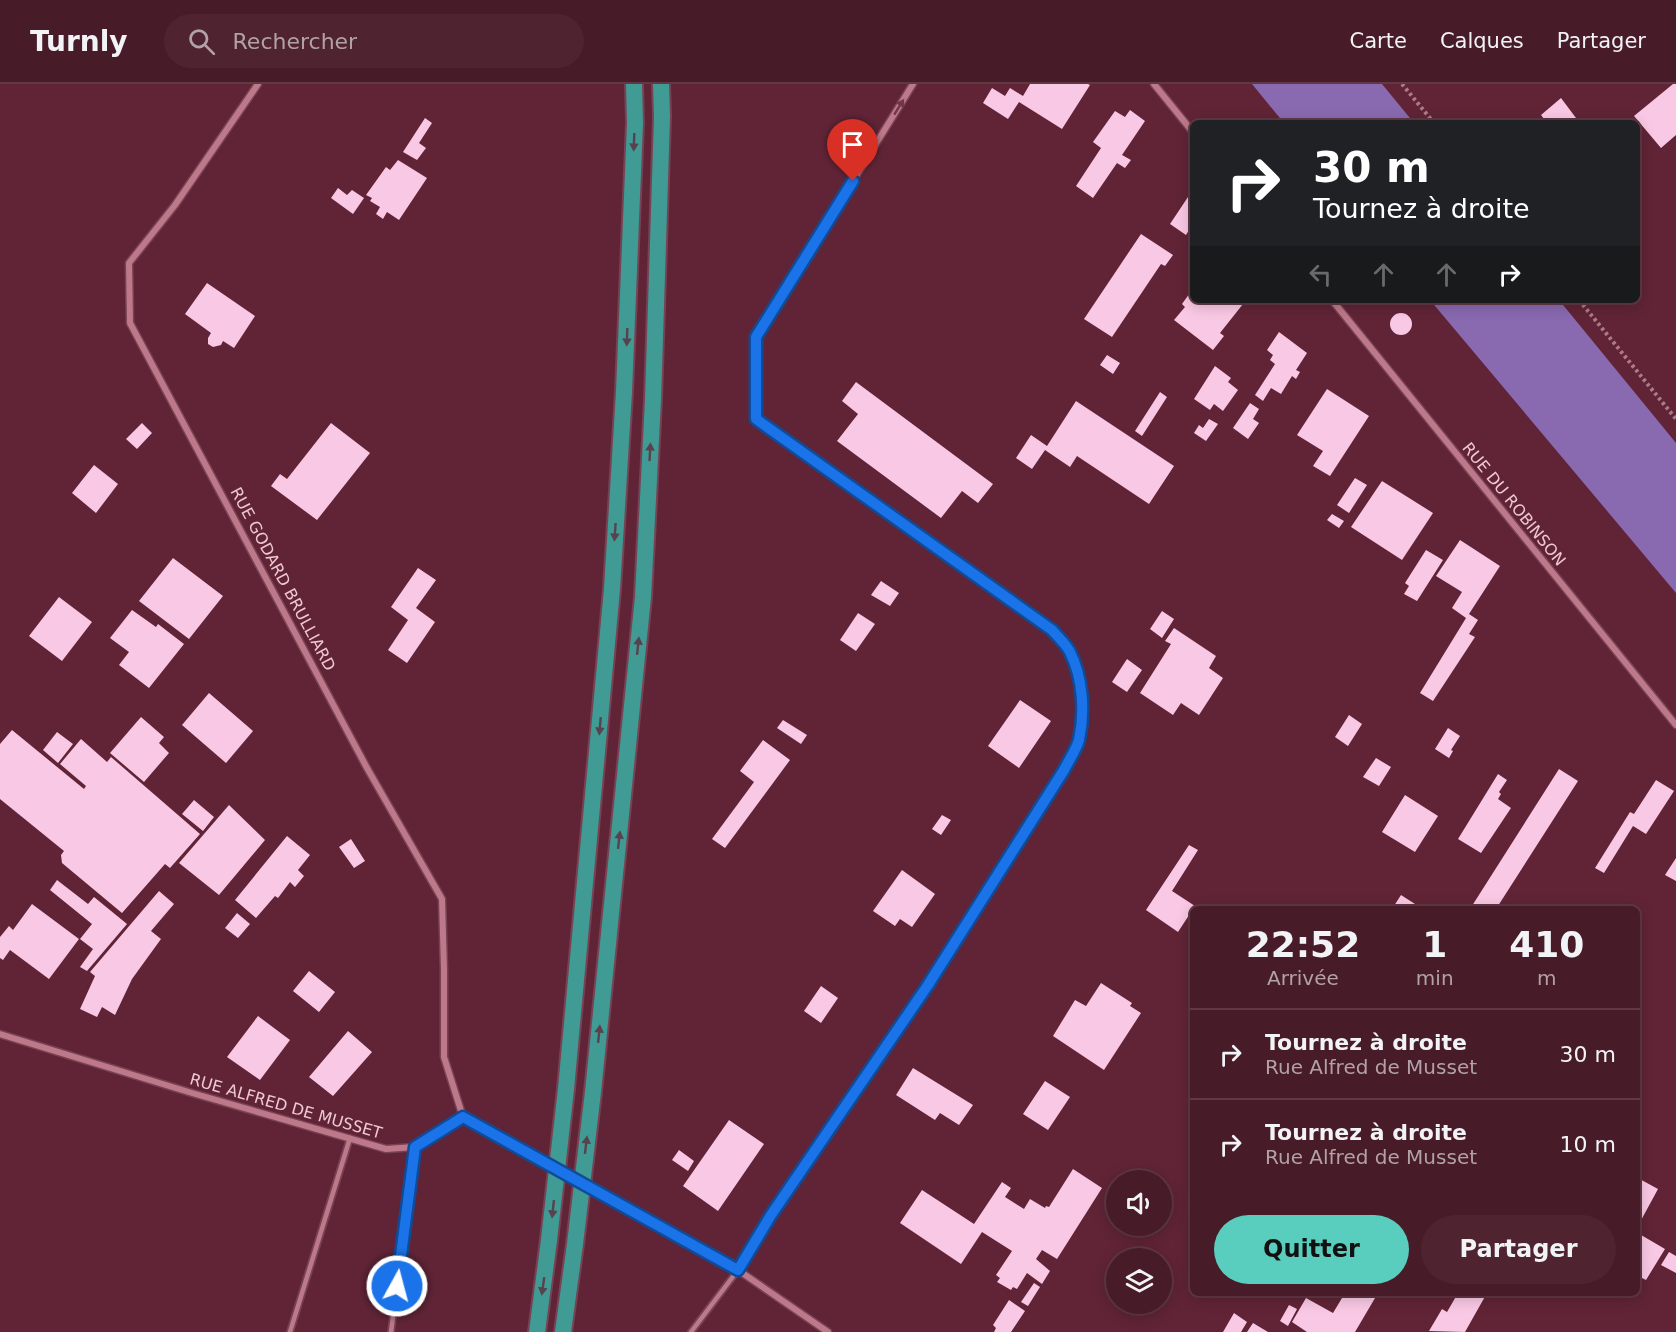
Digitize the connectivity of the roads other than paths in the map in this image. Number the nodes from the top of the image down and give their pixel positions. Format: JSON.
{"nodes":[{"id":1,"x":258,"y":84,"type":"edge"},
{"id":2,"x":634,"y":84,"type":"edge"},
{"id":3,"x":661,"y":84,"type":"edge"},
{"id":4,"x":913,"y":84,"type":"edge"},
{"id":5,"x":1154,"y":84,"type":"edge"},
{"id":6,"x":1190,"y":129,"type":"edge"},
{"id":7,"x":1334,"y":303,"type":"edge"},
{"id":8,"x":1676,"y":725,"type":"edge"},
{"id":9,"x":0,"y":1034,"type":"edge"},
{"id":10,"x":463,"y":1117,"type":"junction"},
{"id":11,"x":350,"y":1138,"type":"junction"},
{"id":12,"x":415,"y":1147,"type":"junction"},
{"id":13,"x":738,"y":1270,"type":"junction"},
{"id":14,"x":290,"y":1332,"type":"edge"},
{"id":15,"x":392,"y":1332,"type":"edge"},
{"id":16,"x":537,"y":1332,"type":"edge"},
{"id":17,"x":563,"y":1332,"type":"edge"},
{"id":18,"x":691,"y":1332,"type":"edge"},
{"id":19,"x":828,"y":1332,"type":"edge"}],
"edges":[{"from":1,"to":10,"type":"street","name":"RUE GODARD BRULLIARD"},
{"from":2,"to":16,"type":"highway","one_way":true,"bridge":true},
{"from":17,"to":3,"type":"highway","one_way":true,"bridge":true},
{"from":13,"to":4,"type":"street","one_way":true},
{"from":5,"to":6,"type":"street"},
{"from":7,"to":8,"type":"street","name":"RUE DU ROBINSON"},
{"from":9,"to":11,"type":"street","name":"RUE ALFRED DE MUSSET"},
{"from":10,"to":12,"type":"street","name":"RUE ALFRED DE MUSSET"},
{"from":10,"to":13,"type":"street"},
{"from":11,"to":12,"type":"street","name":"RUE ALFRED DE MUSSET"},
{"from":11,"to":14,"type":"lane"},
{"from":12,"to":15,"type":"lane"},
{"from":13,"to":18,"type":"lane"},
{"from":13,"to":19,"type":"street"}]}
